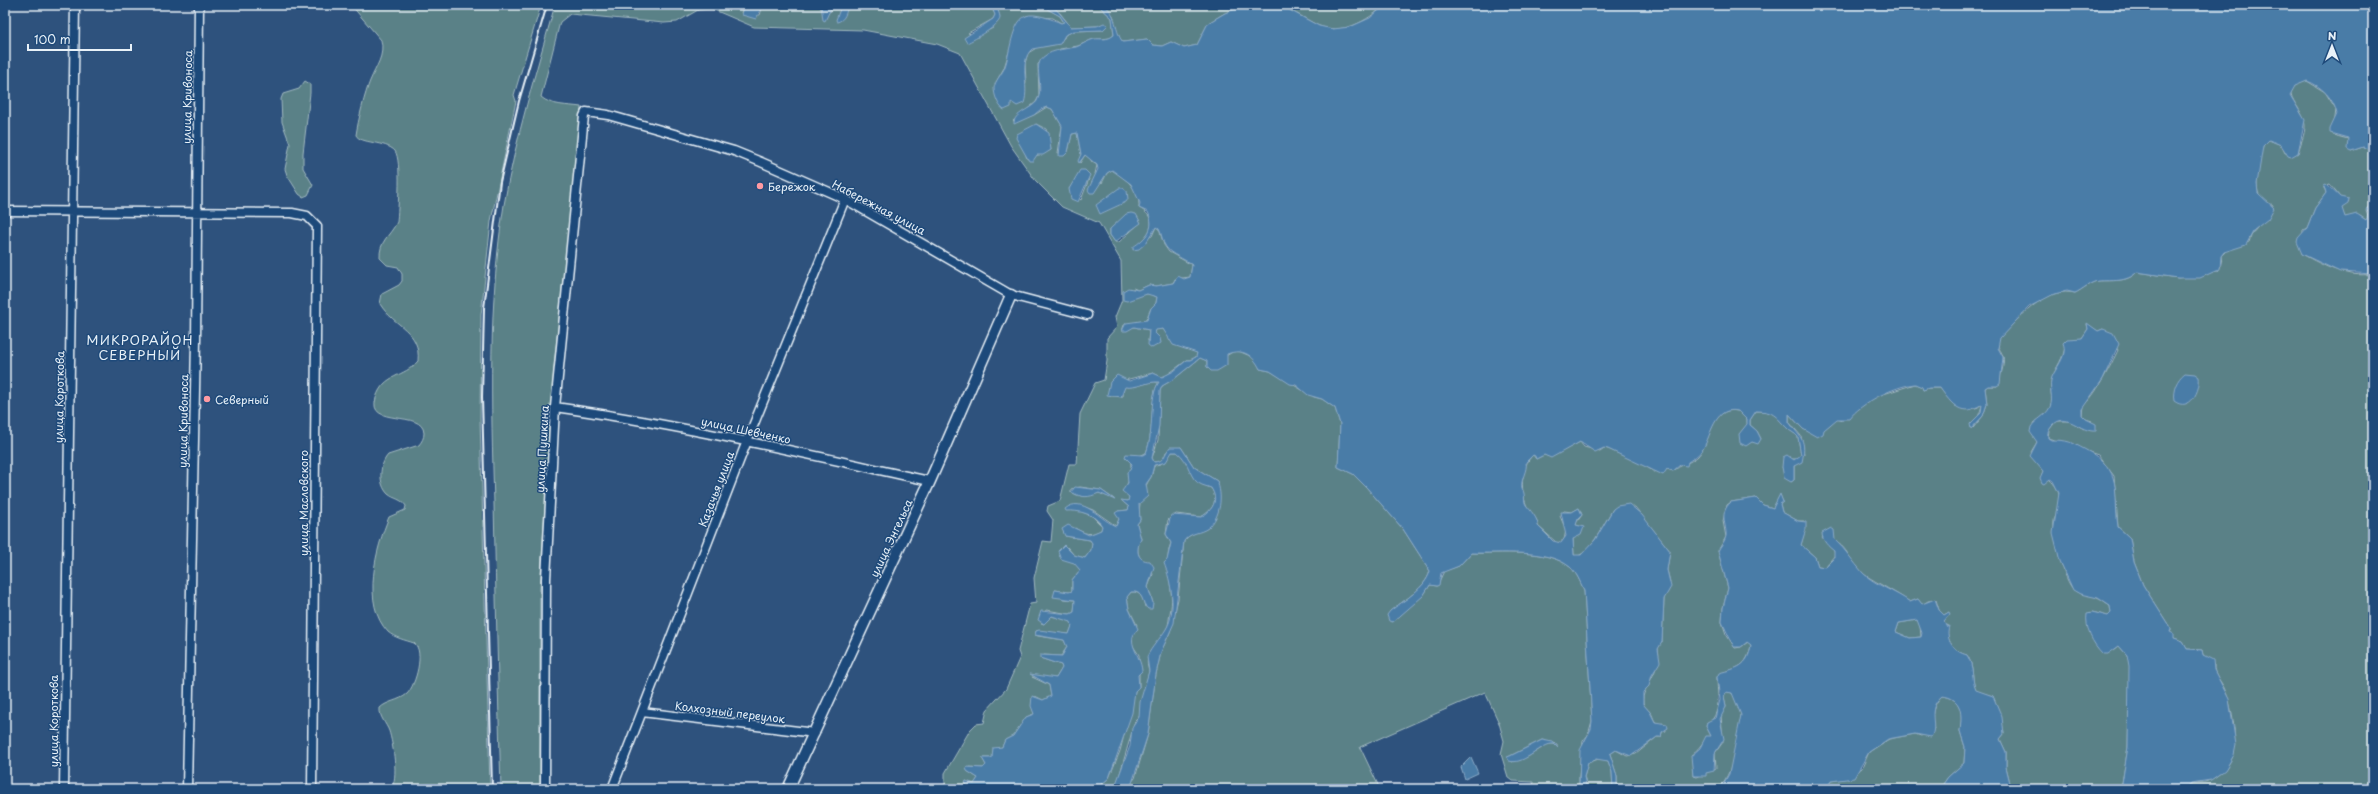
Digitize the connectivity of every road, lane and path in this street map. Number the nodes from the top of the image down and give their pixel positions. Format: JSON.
{"nodes":[{"id":1,"x":75,"y":5,"type":"edge"},
{"id":2,"x":199,"y":5,"type":"edge"},
{"id":3,"x":586,"y":112,"type":"joint"},
{"id":4,"x":845,"y":199,"type":"junction"},
{"id":5,"x":5,"y":211,"type":"edge"},
{"id":6,"x":73,"y":211,"type":"junction"},
{"id":7,"x":197,"y":213,"type":"junction"},
{"id":8,"x":1011,"y":295,"type":"junction"},
{"id":9,"x":1087,"y":315,"type":"dead end"},
{"id":10,"x":555,"y":407,"type":"junction"},
{"id":11,"x":746,"y":441,"type":"junction"},
{"id":12,"x":930,"y":481,"type":"junction"},
{"id":13,"x":642,"y":712,"type":"junction"},
{"id":14,"x":815,"y":733,"type":"junction"},
{"id":15,"x":64,"y":789,"type":"edge"},
{"id":16,"x":187,"y":789,"type":"edge"},
{"id":17,"x":312,"y":789,"type":"edge"},
{"id":18,"x":545,"y":789,"type":"edge"},
{"id":19,"x":612,"y":789,"type":"edge"},
{"id":20,"x":788,"y":789,"type":"edge"}],
"edges":[{"from":1,"to":6,"type":"street","name":"улица Короткова"},
{"from":2,"to":7,"type":"street","name":"улица Кривоноса"},
{"from":3,"to":4,"type":"street","name":"Набережная улица"},
{"from":3,"to":10,"type":"street","name":"улица Пушкина"},
{"from":4,"to":8,"type":"street","name":"Набережная улица"},
{"from":4,"to":11,"type":"street","name":"Казачья улица"},
{"from":5,"to":6,"type":"street"},
{"from":6,"to":7,"type":"street"},
{"from":6,"to":15,"type":"street","name":"улица Короткова"},
{"from":7,"to":16,"type":"street","name":"улица Кривоноса"},
{"from":7,"to":17,"type":"street","name":"улица Масловского"},
{"from":8,"to":9,"type":"street","name":"Набережная улица"},
{"from":8,"to":12,"type":"street","name":"улица Энгельса"},
{"from":10,"to":11,"type":"street","name":"улица Шевченко"},
{"from":10,"to":18,"type":"street","name":"улица Пушкина"},
{"from":11,"to":12,"type":"street","name":"улица Шевченко"},
{"from":11,"to":13,"type":"street","name":"Казачья улица"},
{"from":12,"to":14,"type":"street","name":"улица Энгельса"},
{"from":13,"to":14,"type":"street","name":"Колхозный переулок"},
{"from":13,"to":19,"type":"street","name":"Казачья улица"},
{"from":14,"to":20,"type":"street","name":"улица Энгельса"}]}
